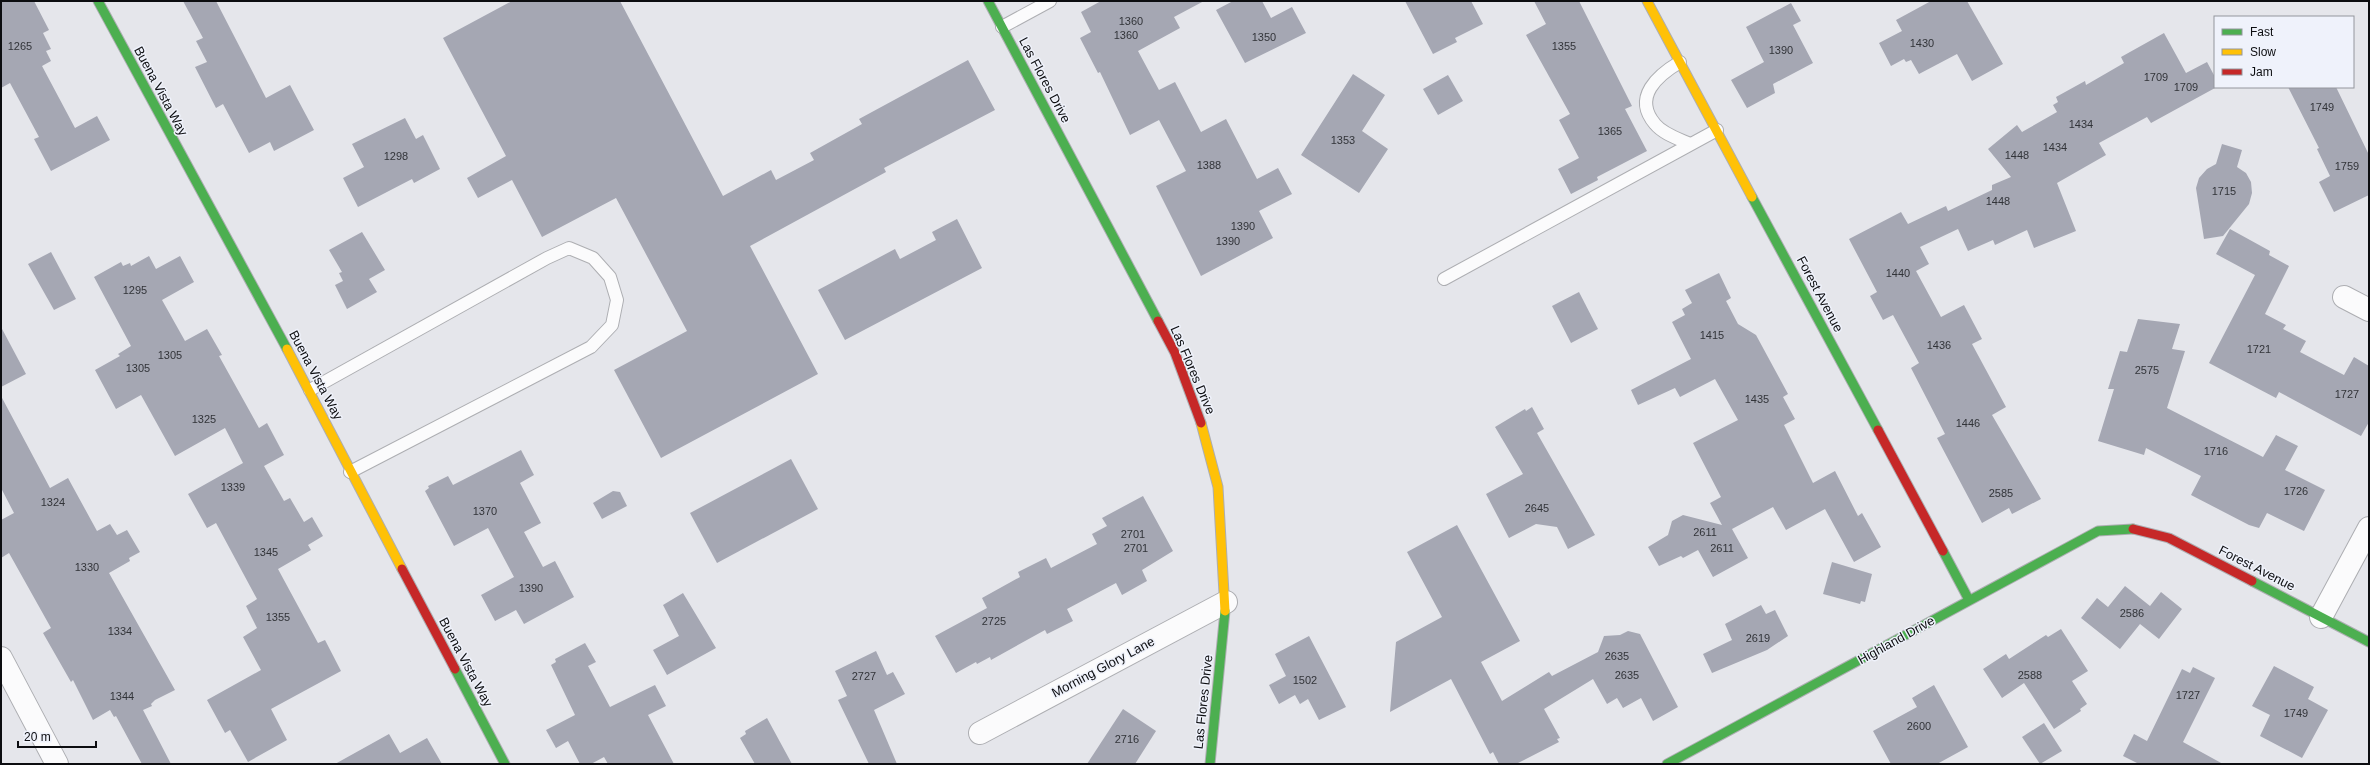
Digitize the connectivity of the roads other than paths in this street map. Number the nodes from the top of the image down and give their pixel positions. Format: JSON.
{"nodes":[{"id":1,"x":98,"y":1,"type":"edge"},
{"id":2,"x":988,"y":1,"type":"edge"},
{"id":3,"x":1050,"y":1,"type":"edge"},
{"id":4,"x":1648,"y":1,"type":"edge"},
{"id":5,"x":1002,"y":27,"type":"junction"},
{"id":6,"x":1680,"y":62,"type":"junction"},
{"id":7,"x":1717,"y":130,"type":"junction"},
{"id":8,"x":1690,"y":144,"type":"junction"},
{"id":9,"x":1444,"y":279,"type":"dead end"},
{"id":10,"x":2344,"y":297,"type":"dead end"},
{"id":11,"x":2369,"y":310,"type":"edge"},
{"id":12,"x":310,"y":390,"type":"junction"},
{"id":13,"x":350,"y":472,"type":"junction"},
{"id":14,"x":2128,"y":528,"type":"joint"},
{"id":15,"x":2369,"y":528,"type":"edge"},
{"id":16,"x":1969,"y":600,"type":"junction"},
{"id":17,"x":1226,"y":602,"type":"junction"},
{"id":18,"x":2321,"y":617,"type":"junction"},
{"id":19,"x":2369,"y":642,"type":"edge"},
{"id":20,"x":1,"y":658,"type":"edge"},
{"id":21,"x":980,"y":733,"type":"dead end"},
{"id":22,"x":57,"y":764,"type":"edge"},
{"id":23,"x":505,"y":764,"type":"edge"},
{"id":24,"x":1210,"y":764,"type":"edge"},
{"id":25,"x":1667,"y":764,"type":"edge"}],
"edges":[{"from":1,"to":12,"type":"street","name":"Buena Vista Way"},
{"from":2,"to":5,"type":"street","name":"Las Flores Drive"},
{"from":3,"to":5,"type":"lane"},
{"from":4,"to":6,"type":"street","name":"Forest Avenue"},
{"from":5,"to":17,"type":"street","name":"Las Flores Drive"},
{"from":6,"to":7,"type":"street","name":"Forest Avenue"},
{"from":6,"to":8,"type":"lane"},
{"from":7,"to":8,"type":"lane"},
{"from":7,"to":16,"type":"street","name":"Forest Avenue"},
{"from":8,"to":9,"type":"lane"},
{"from":10,"to":11,"type":"street"},
{"from":12,"to":13,"type":"street","name":"Buena Vista Way"},
{"from":12,"to":13,"type":"lane"},
{"from":13,"to":23,"type":"street","name":"Buena Vista Way"},
{"from":14,"to":16,"type":"street","name":"Highland Drive"},
{"from":14,"to":18,"type":"street","name":"Forest Avenue"},
{"from":15,"to":18,"type":"street"},
{"from":16,"to":25,"type":"street","name":"Highland Drive"},
{"from":17,"to":21,"type":"street","name":"Morning Glory Lane"},
{"from":17,"to":24,"type":"street","name":"Las Flores Drive"},
{"from":18,"to":19,"type":"street","name":"Forest Avenue"},
{"from":20,"to":22,"type":"street"}]}
